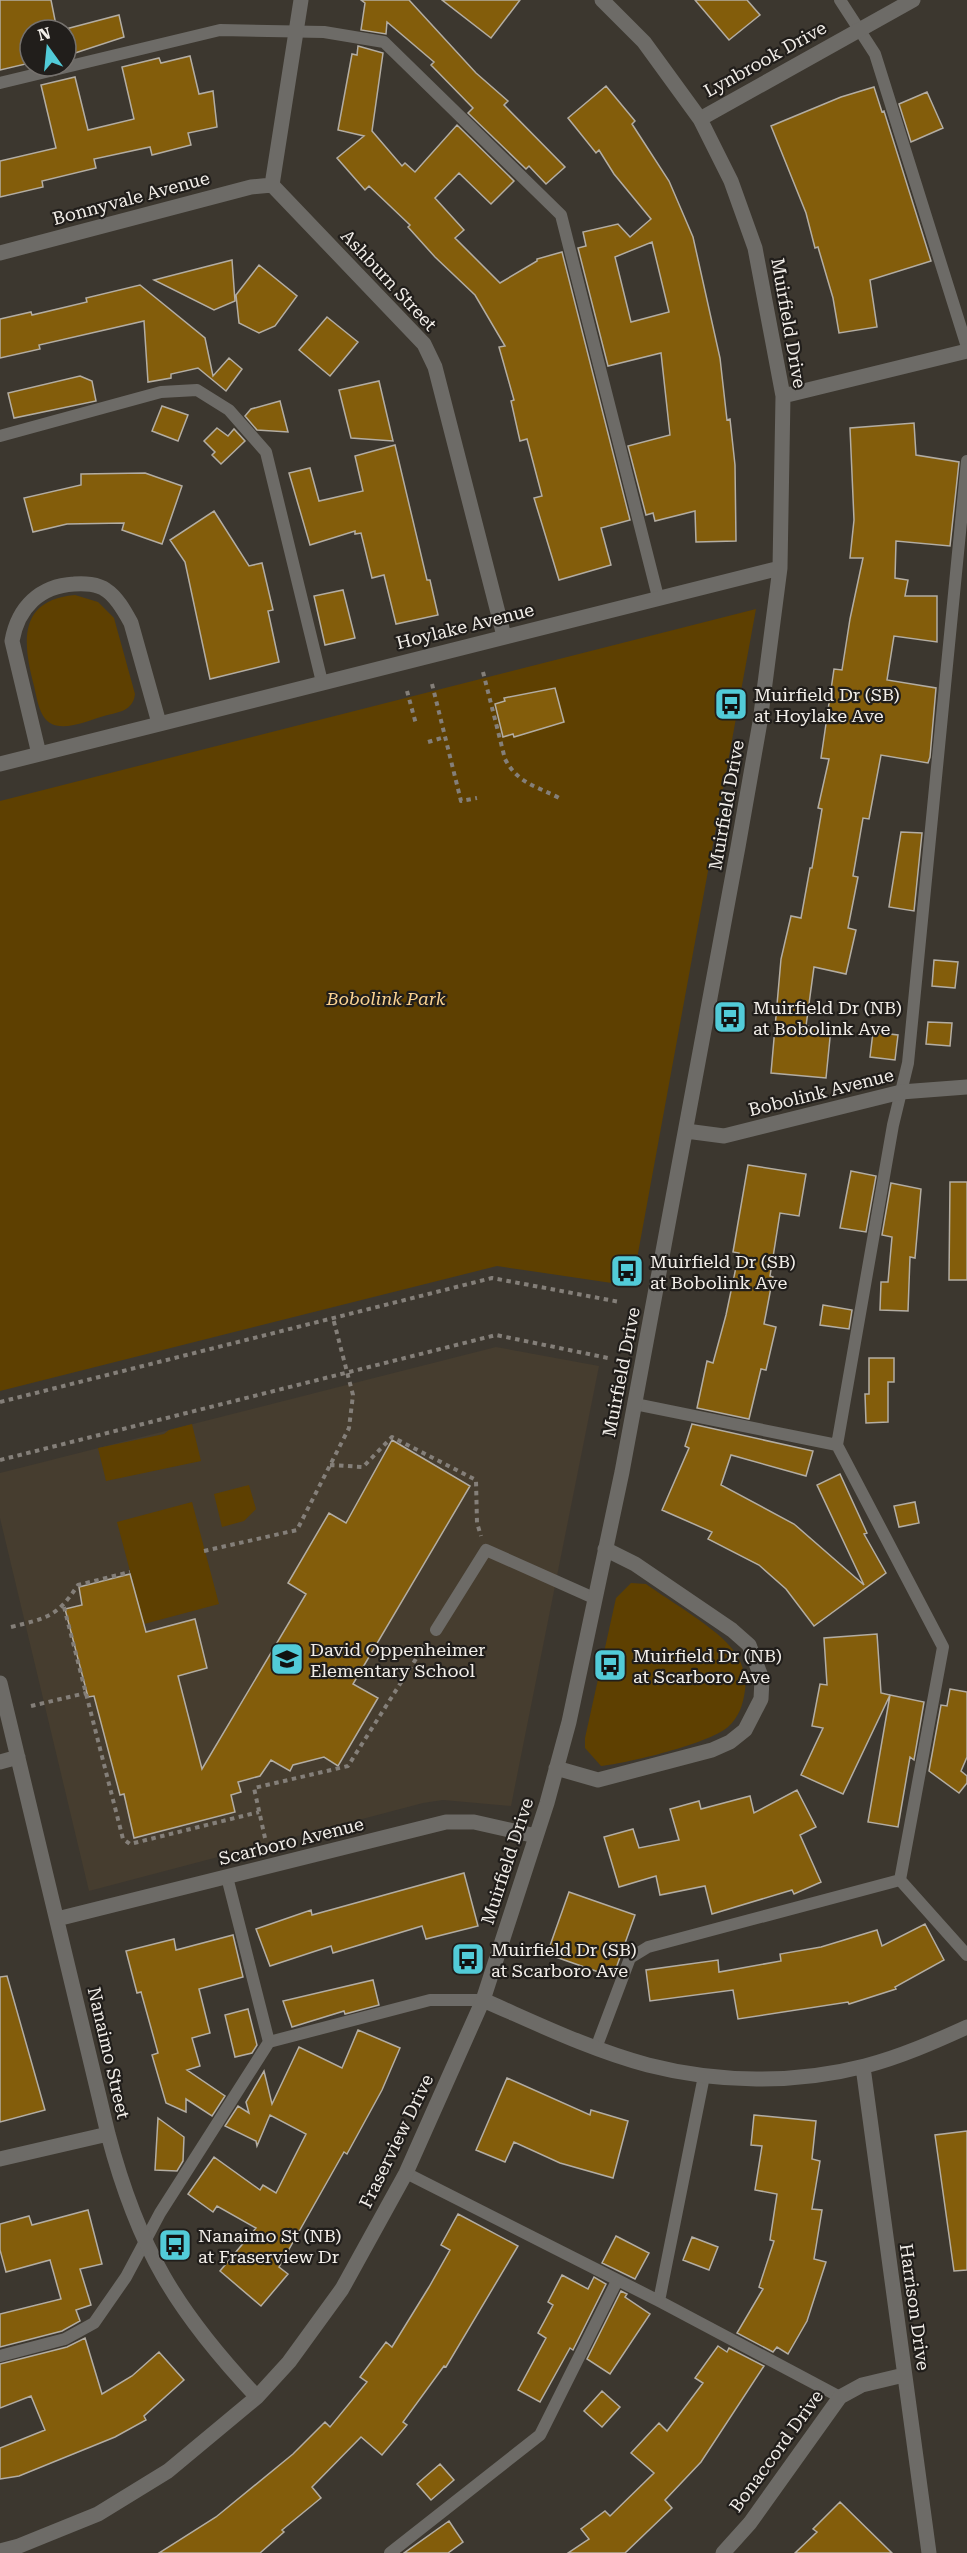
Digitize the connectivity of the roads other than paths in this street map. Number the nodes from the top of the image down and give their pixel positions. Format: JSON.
{"nodes":[{"id":1,"x":301,"y":0,"type":"edge"},
{"id":2,"x":602,"y":0,"type":"edge"},
{"id":3,"x":840,"y":0,"type":"edge"},
{"id":4,"x":913,"y":0,"type":"edge"},
{"id":5,"x":859,"y":29,"type":"junction"},
{"id":6,"x":296,"y":30,"type":"junction"},
{"id":7,"x":0,"y":83,"type":"edge"},
{"id":8,"x":700,"y":119,"type":"junction"},
{"id":9,"x":272,"y":185,"type":"junction"},
{"id":10,"x":0,"y":253,"type":"edge"},
{"id":11,"x":967,"y":349,"type":"edge"},
{"id":12,"x":783,"y":396,"type":"junction"},
{"id":13,"x":0,"y":436,"type":"edge"},
{"id":14,"x":967,"y":461,"type":"edge"},
{"id":15,"x":780,"y":568,"type":"junction"},
{"id":16,"x":658,"y":597,"type":"junction"},
{"id":17,"x":504,"y":636,"type":"junction"},
{"id":18,"x":322,"y":682,"type":"junction"},
{"id":19,"x":159,"y":723,"type":"junction"},
{"id":20,"x":39,"y":754,"type":"junction"},
{"id":21,"x":0,"y":764,"type":"edge"},
{"id":22,"x":967,"y":1087,"type":"edge"},
{"id":23,"x":901,"y":1092,"type":"junction"},
{"id":24,"x":686,"y":1131,"type":"junction"},
{"id":25,"x":635,"y":1404,"type":"junction"},
{"id":26,"x":837,"y":1445,"type":"junction"},
{"id":27,"x":605,"y":1549,"type":"junction"},
{"id":28,"x":596,"y":1599,"type":"junction"},
{"id":29,"x":436,"y":1630,"type":"road end"},
{"id":30,"x":0,"y":1683,"type":"edge"},
{"id":31,"x":18,"y":1757,"type":"junction"},
{"id":32,"x":0,"y":1762,"type":"edge"},
{"id":33,"x":556,"y":1768,"type":"junction"},
{"id":34,"x":536,"y":1836,"type":"junction"},
{"id":35,"x":227,"y":1877,"type":"junction"},
{"id":36,"x":900,"y":1880,"type":"junction"},
{"id":37,"x":57,"y":1919,"type":"junction"},
{"id":38,"x":967,"y":1955,"type":"edge"},
{"id":39,"x":483,"y":2000,"type":"junction"},
{"id":40,"x":967,"y":2027,"type":"edge"},
{"id":41,"x":269,"y":2042,"type":"junction"},
{"id":42,"x":596,"y":2048,"type":"junction"},
{"id":43,"x":863,"y":2067,"type":"junction"},
{"id":44,"x":704,"y":2076,"type":"junction"},
{"id":45,"x":108,"y":2134,"type":"junction"},
{"id":46,"x":0,"y":2159,"type":"edge"},
{"id":47,"x":406,"y":2173,"type":"junction"},
{"id":48,"x":144,"y":2243,"type":"junction"},
{"id":49,"x":617,"y":2281,"type":"junction"},
{"id":50,"x":659,"y":2301,"type":"junction"},
{"id":51,"x":0,"y":2356,"type":"edge"},
{"id":52,"x":904,"y":2375,"type":"junction"},
{"id":53,"x":257,"y":2397,"type":"junction"},
{"id":54,"x":840,"y":2397,"type":"junction"},
{"id":55,"x":0,"y":2551,"type":"edge"},
{"id":56,"x":390,"y":2553,"type":"edge"},
{"id":57,"x":723,"y":2553,"type":"edge"},
{"id":58,"x":929,"y":2553,"type":"edge"}],
"edges":[{"from":1,"to":6,"type":"street"},
{"from":2,"to":8,"type":"street","name":"Muirfield Drive"},
{"from":3,"to":5,"type":"lane"},
{"from":4,"to":5,"type":"street","name":"Lynbrook Drive"},
{"from":5,"to":8,"type":"street","name":"Lynbrook Drive"},
{"from":5,"to":11,"type":"lane"},
{"from":6,"to":7,"type":"lane"},
{"from":6,"to":9,"type":"street"},
{"from":6,"to":16,"type":"lane"},
{"from":8,"to":12,"type":"street","name":"Muirfield Drive"},
{"from":9,"to":10,"type":"street","name":"Bonnyvale Avenue"},
{"from":9,"to":17,"type":"street","name":"Ashburn Street"},
{"from":11,"to":12,"type":"street"},
{"from":12,"to":15,"type":"street","name":"Muirfield Drive"},
{"from":13,"to":18,"type":"lane"},
{"from":14,"to":23,"type":"lane"},
{"from":15,"to":16,"type":"street","name":"Hoylake Avenue"},
{"from":15,"to":24,"type":"street","name":"Muirfield Drive"},
{"from":16,"to":17,"type":"street","name":"Hoylake Avenue"},
{"from":17,"to":18,"type":"street","name":"Hoylake Avenue"},
{"from":18,"to":19,"type":"street","name":"Hoylake Avenue"},
{"from":19,"to":20,"type":"street","name":"Hoylake Avenue"},
{"from":19,"to":20,"type":"street"},
{"from":20,"to":21,"type":"street","name":"Hoylake Avenue"},
{"from":22,"to":23,"type":"street","name":"Bobolink Avenue"},
{"from":23,"to":24,"type":"street","name":"Bobolink Avenue"},
{"from":23,"to":26,"type":"lane"},
{"from":24,"to":25,"type":"street","name":"Muirfield Drive"},
{"from":25,"to":26,"type":"lane"},
{"from":25,"to":27,"type":"street","name":"Muirfield Drive"},
{"from":26,"to":36,"type":"lane"},
{"from":27,"to":28,"type":"street","name":"Muirfield Drive"},
{"from":27,"to":33,"type":"street"},
{"from":28,"to":29,"type":"lane"},
{"from":28,"to":33,"type":"street","name":"Muirfield Drive"},
{"from":30,"to":31,"type":"street","name":"Nanaimo Street"},
{"from":31,"to":32,"type":"street"},
{"from":31,"to":37,"type":"street","name":"Nanaimo Street"},
{"from":33,"to":34,"type":"street","name":"Muirfield Drive"},
{"from":34,"to":35,"type":"street","name":"Scarboro Avenue"},
{"from":34,"to":39,"type":"street","name":"Muirfield Drive"},
{"from":35,"to":37,"type":"street","name":"Scarboro Avenue"},
{"from":35,"to":41,"type":"lane"},
{"from":36,"to":38,"type":"lane"},
{"from":36,"to":42,"type":"lane"},
{"from":37,"to":45,"type":"street","name":"Nanaimo Street"},
{"from":39,"to":41,"type":"lane"},
{"from":39,"to":42,"type":"street"},
{"from":39,"to":47,"type":"street","name":"Fraserview Drive"},
{"from":40,"to":43,"type":"street"},
{"from":41,"to":48,"type":"lane"},
{"from":42,"to":44,"type":"street"},
{"from":43,"to":44,"type":"street"},
{"from":43,"to":52,"type":"street","name":"Harrison Drive"},
{"from":44,"to":50,"type":"lane"},
{"from":45,"to":46,"type":"street"},
{"from":45,"to":48,"type":"street","name":"Nanaimo Street"},
{"from":47,"to":49,"type":"lane"},
{"from":47,"to":53,"type":"street","name":"Fraserview Drive"},
{"from":48,"to":51,"type":"lane"},
{"from":48,"to":53,"type":"street","name":"Nanaimo Street"},
{"from":49,"to":50,"type":"lane"},
{"from":49,"to":56,"type":"lane"},
{"from":50,"to":54,"type":"lane"},
{"from":52,"to":54,"type":"street","name":"Bonaccord Drive"},
{"from":52,"to":58,"type":"street","name":"Harrison Drive"},
{"from":53,"to":55,"type":"street","name":"Fraserview Drive"},
{"from":54,"to":57,"type":"street","name":"Bonaccord Drive"}]}
